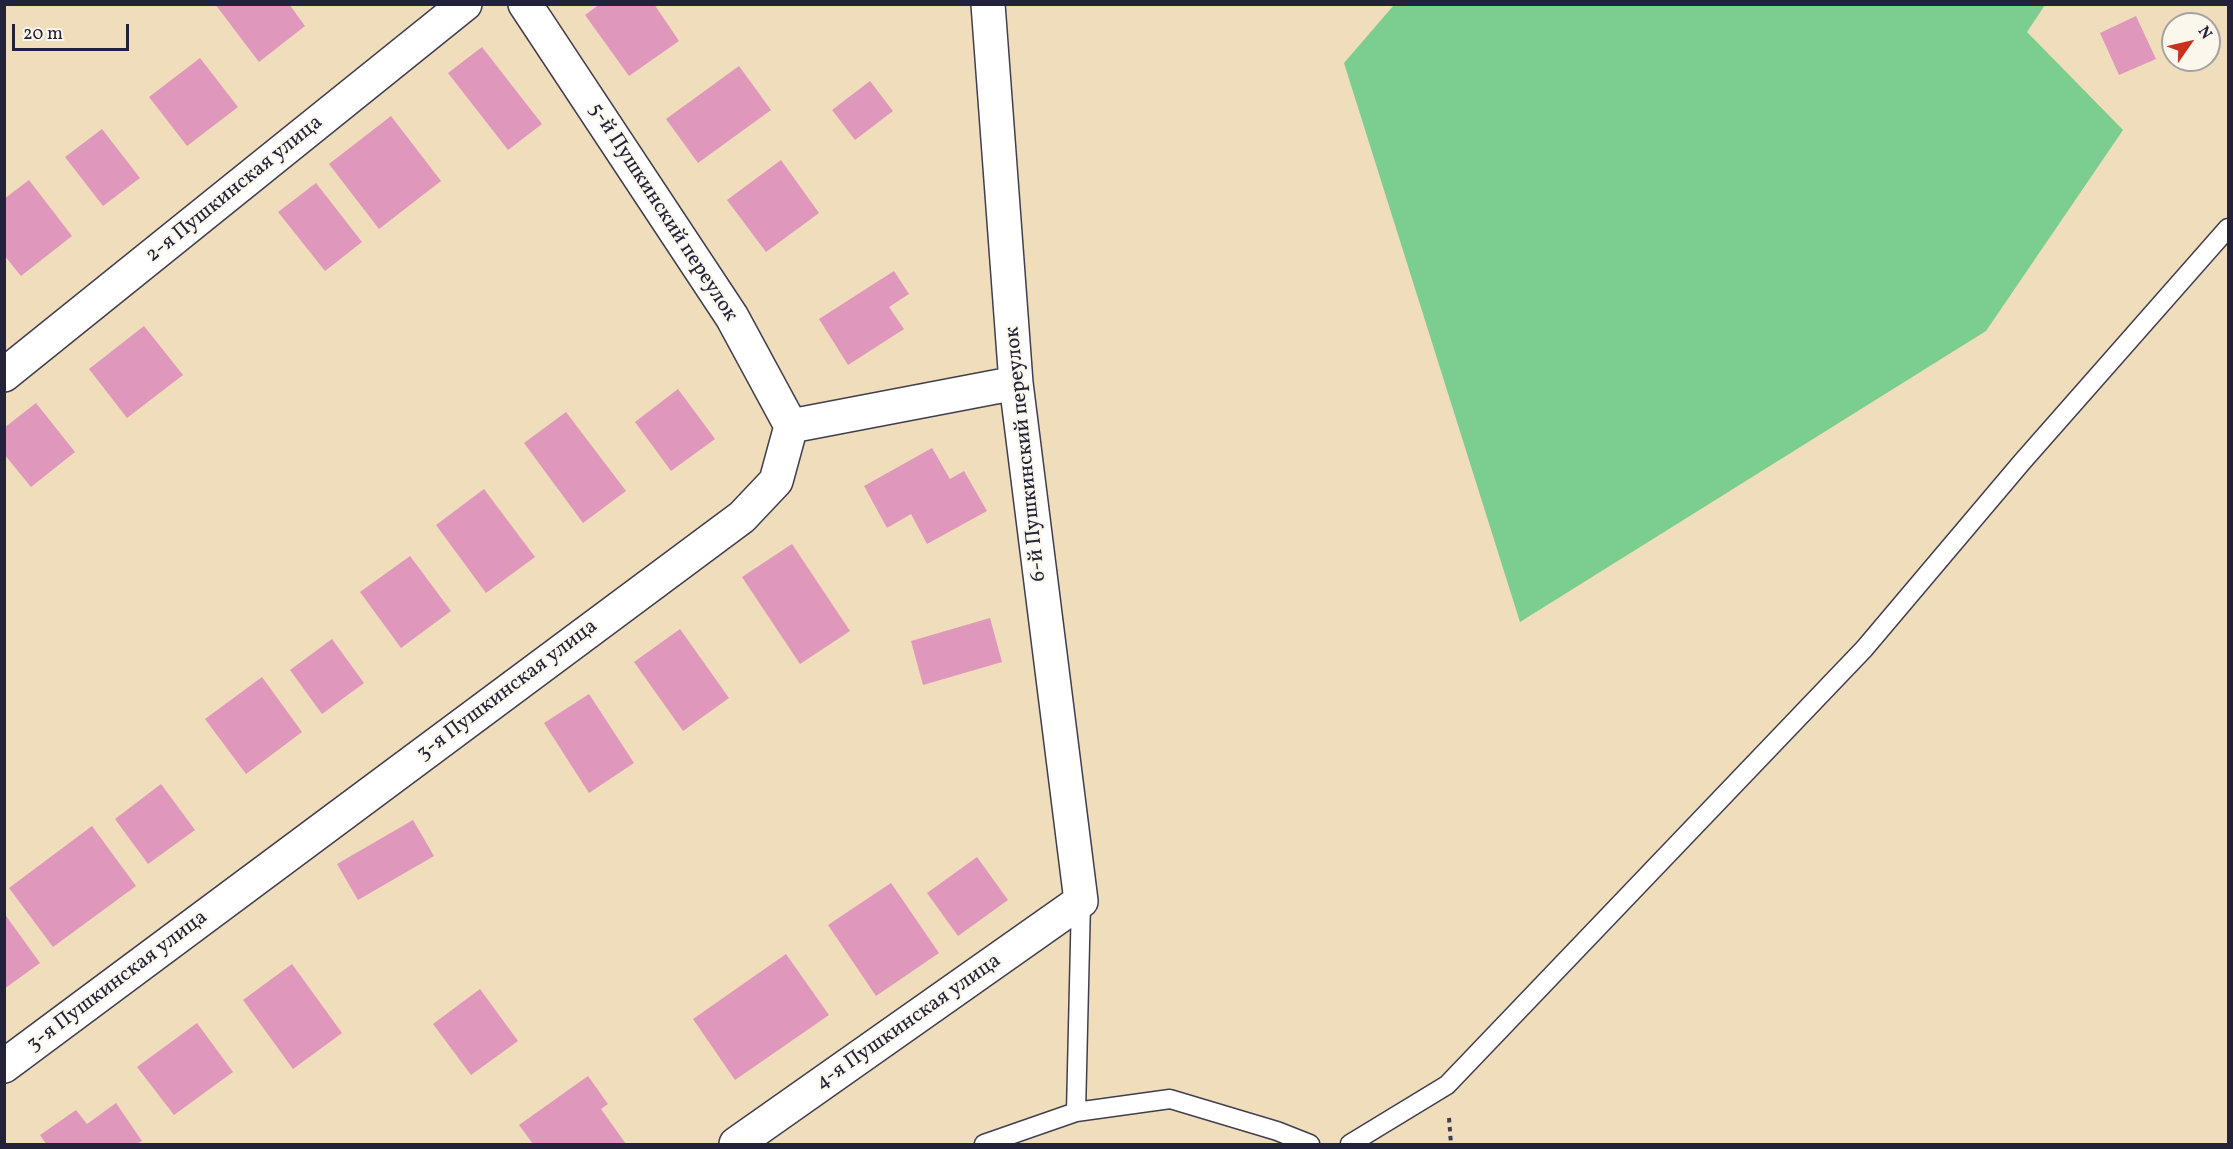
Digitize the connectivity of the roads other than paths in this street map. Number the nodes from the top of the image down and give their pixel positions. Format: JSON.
{"nodes":[{"id":1,"x":465,"y":4,"type":"edge"},
{"id":2,"x":525,"y":4,"type":"edge"},
{"id":3,"x":988,"y":4,"type":"edge"},
{"id":4,"x":2229,"y":228,"type":"edge"},
{"id":5,"x":4,"y":375,"type":"edge"},
{"id":6,"x":1016,"y":383,"type":"junction"},
{"id":7,"x":790,"y":426,"type":"junction"},
{"id":8,"x":1081,"y":901,"type":"junction"},
{"id":9,"x":4,"y":1066,"type":"edge"},
{"id":10,"x":1076,"y":1112,"type":"junction"},
{"id":11,"x":736,"y":1144,"type":"edge"},
{"id":12,"x":984,"y":1144,"type":"edge"},
{"id":13,"x":1310,"y":1144,"type":"edge"},
{"id":14,"x":1350,"y":1144,"type":"edge"}],
"edges":[{"from":1,"to":5,"type":"street","name":"2-я Пушкинская улица"},
{"from":2,"to":7,"type":"street","name":"5-й Пушкинский переулок"},
{"from":3,"to":6,"type":"street","name":"6-й Пушкинский переулок"},
{"from":4,"to":14,"type":"lane"},
{"from":6,"to":7,"type":"street"},
{"from":6,"to":8,"type":"street","name":"6-й Пушкинский переулок"},
{"from":7,"to":9,"type":"street","name":"3-я Пушкинская улица"},
{"from":8,"to":10,"type":"lane"},
{"from":8,"to":11,"type":"street","name":"4-я Пушкинская улица"},
{"from":10,"to":12,"type":"lane"},
{"from":10,"to":13,"type":"lane"}]}
